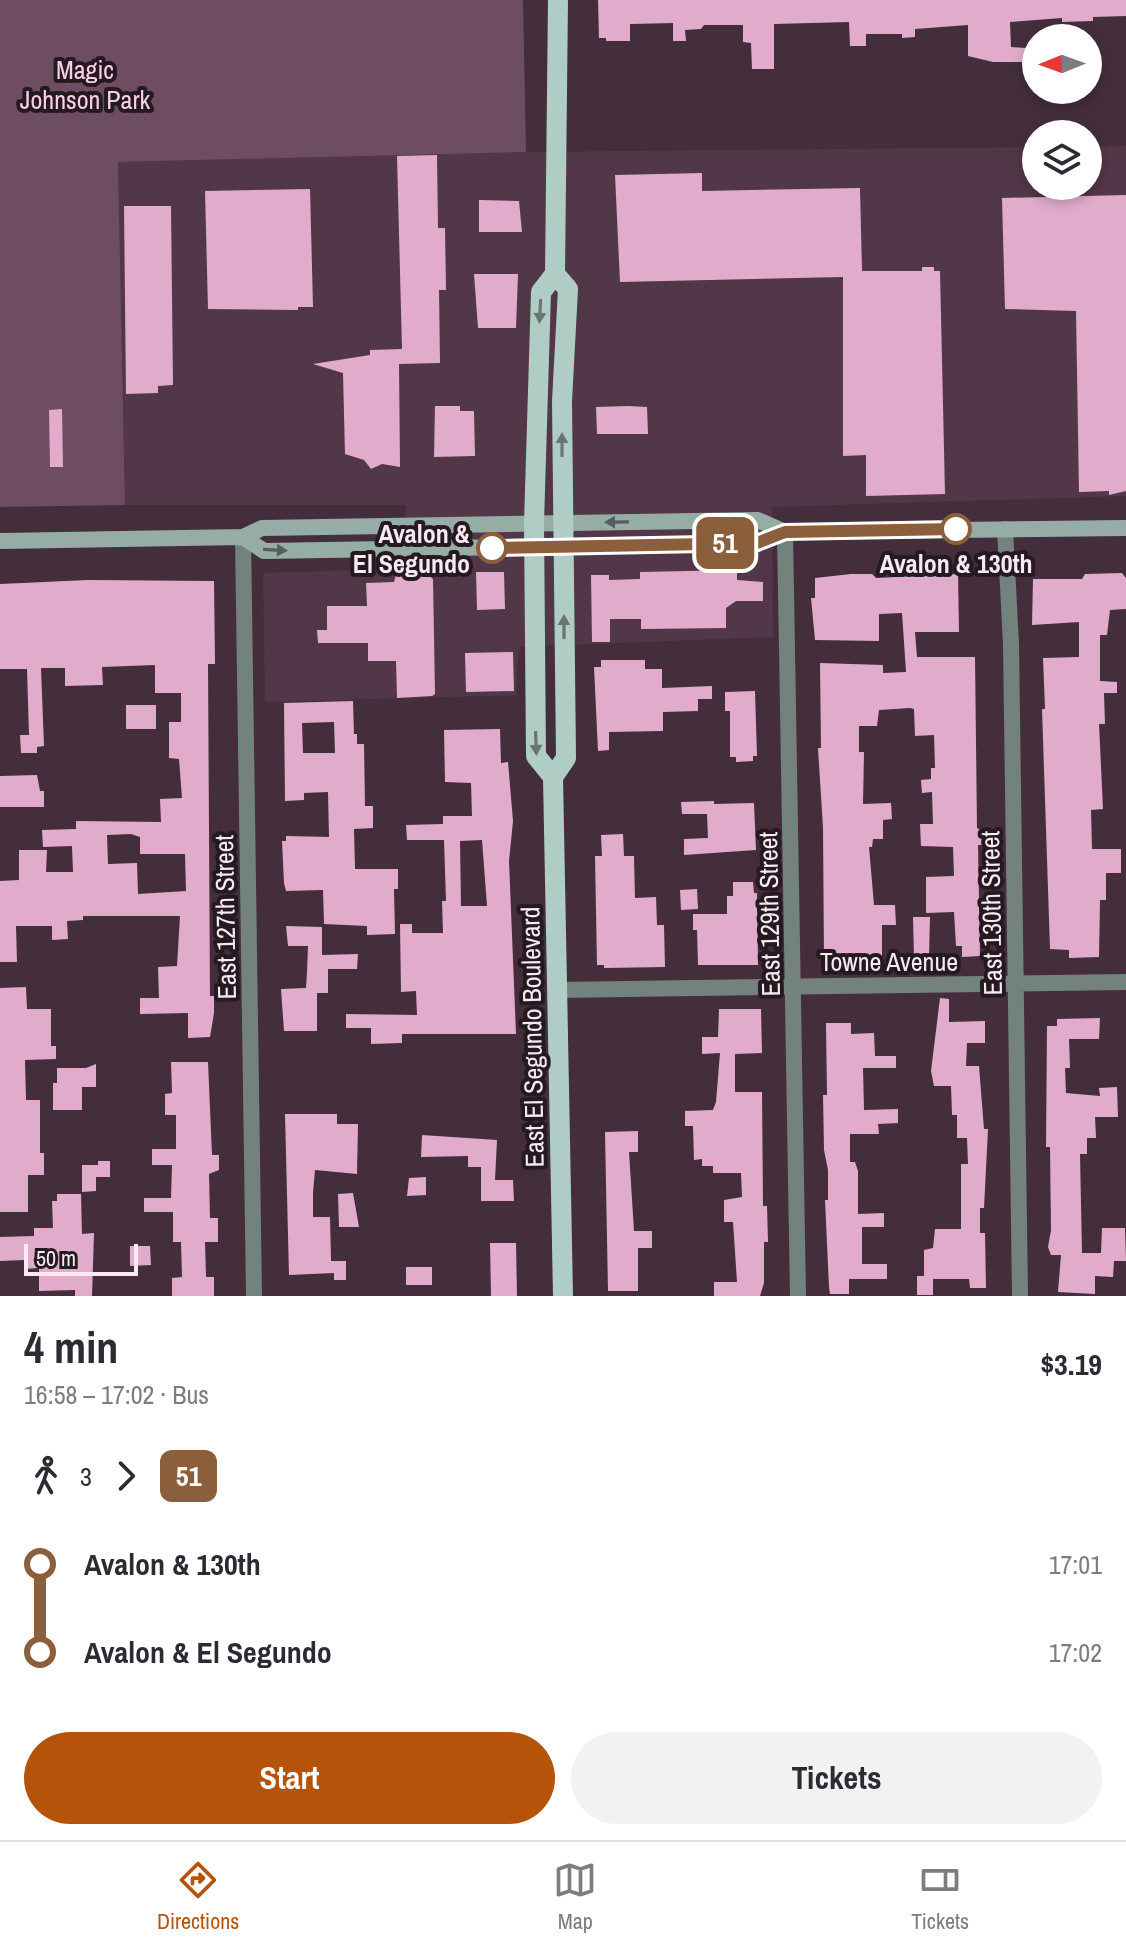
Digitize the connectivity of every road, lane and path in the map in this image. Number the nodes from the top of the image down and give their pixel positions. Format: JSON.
{"nodes":[{"id":1,"x":558,"y":0,"type":"edge"},
{"id":2,"x":555,"y":274,"type":"junction"},
{"id":3,"x":534,"y":523,"type":"junction"},
{"id":4,"x":562,"y":523,"type":"junction"},
{"id":5,"x":1126,"y":528,"type":"edge"},
{"id":6,"x":1005,"y":529,"type":"junction"},
{"id":7,"x":785,"y":532,"type":"junction"},
{"id":8,"x":243,"y":537,"type":"junction"},
{"id":9,"x":0,"y":541,"type":"edge"},
{"id":10,"x":534,"y":547,"type":"junction"},
{"id":11,"x":563,"y":547,"type":"junction"},
{"id":12,"x":553,"y":777,"type":"junction"},
{"id":13,"x":1126,"y":982,"type":"edge"},
{"id":14,"x":1016,"y":984,"type":"junction"},
{"id":15,"x":794,"y":986,"type":"junction"},
{"id":16,"x":557,"y":990,"type":"junction"},
{"id":17,"x":254,"y":1296,"type":"edge"},
{"id":18,"x":563,"y":1296,"type":"edge"},
{"id":19,"x":798,"y":1296,"type":"edge"},
{"id":20,"x":1020,"y":1296,"type":"edge"}],
"edges":[{"from":1,"to":2,"type":"main road","name":"East El Segundo Boulevard"},
{"from":2,"to":3,"type":"main road","name":"East El Segundo Boulevard","one_way":true},
{"from":4,"to":2,"type":"main road","name":"East El Segundo Boulevard","one_way":true},
{"from":3,"to":4,"type":"main road"},
{"from":3,"to":8,"type":"main road"},
{"from":3,"to":10,"type":"main road","name":"East El Segundo Boulevard"},
{"from":7,"to":4,"type":"main road","one_way":true},
{"from":4,"to":11,"type":"main road","name":"East El Segundo Boulevard"},
{"from":5,"to":6,"type":"main road"},
{"from":6,"to":7,"type":"main road"},
{"from":6,"to":14,"type":"street","name":"East 130th Street"},
{"from":7,"to":11,"type":"main road"},
{"from":7,"to":15,"type":"street","name":"East 129th Street"},
{"from":8,"to":9,"type":"main road"},
{"from":8,"to":10,"type":"main road","one_way":true},
{"from":8,"to":17,"type":"street","name":"East 127th Street"},
{"from":10,"to":11,"type":"main road"},
{"from":10,"to":12,"type":"main road","name":"East El Segundo Boulevard","one_way":true},
{"from":12,"to":11,"type":"main road","name":"East El Segundo Boulevard","one_way":true},
{"from":12,"to":16,"type":"main road","name":"East El Segundo Boulevard"},
{"from":13,"to":14,"type":"street","name":"Towne Avenue"},
{"from":14,"to":15,"type":"street","name":"Towne Avenue"},
{"from":14,"to":20,"type":"street","name":"East 130th Street"},
{"from":15,"to":16,"type":"street","name":"Towne Avenue"},
{"from":15,"to":19,"type":"street","name":"East 129th Street"},
{"from":16,"to":18,"type":"main road","name":"East El Segundo Boulevard"}]}
